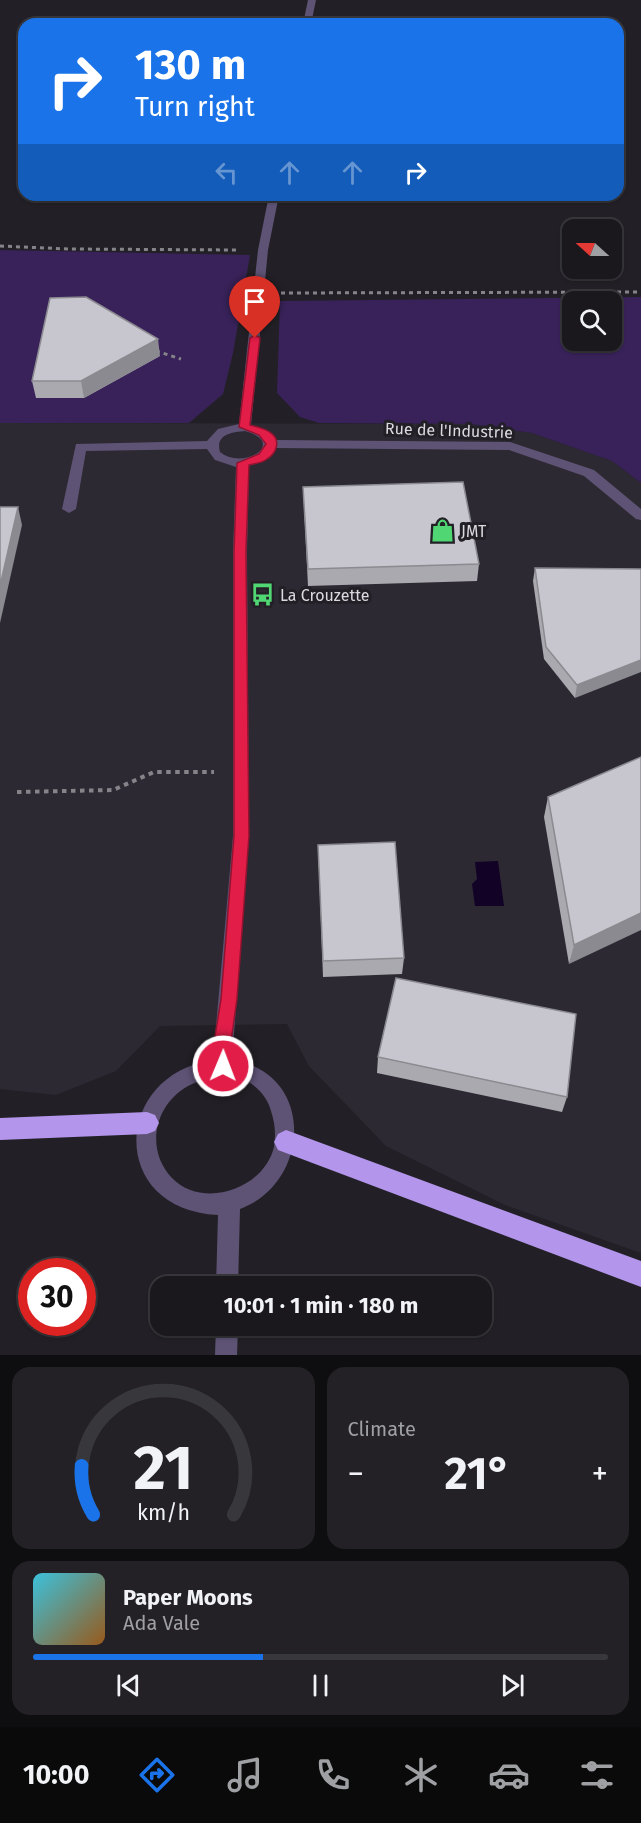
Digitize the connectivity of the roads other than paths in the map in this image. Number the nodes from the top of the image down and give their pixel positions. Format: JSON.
{"nodes":[{"id":1,"x":312,"y":0,"type":"edge"},
{"id":2,"x":308,"y":18,"type":"edge"},
{"id":3,"x":273,"y":201,"type":"edge"},
{"id":4,"x":245,"y":427,"type":"junction"},
{"id":5,"x":271,"y":444,"type":"junction"},
{"id":6,"x":212,"y":445,"type":"junction"},
{"id":7,"x":243,"y":463,"type":"junction"},
{"id":8,"x":69,"y":509,"type":"dead end"},
{"id":9,"x":641,"y":516,"type":"edge"},
{"id":10,"x":223,"y":1066,"type":"junction"},
{"id":11,"x":147,"y":1123,"type":"junction"},
{"id":12,"x":0,"y":1129,"type":"edge"},
{"id":13,"x":286,"y":1143,"type":"junction"},
{"id":14,"x":230,"y":1203,"type":"junction"},
{"id":15,"x":641,"y":1274,"type":"edge"},
{"id":16,"x":227,"y":1276,"type":"edge"},
{"id":17,"x":227,"y":1336,"type":"edge"},
{"id":18,"x":226,"y":1355,"type":"edge"}],
"edges":[{"from":1,"to":2,"type":"street"},
{"from":3,"to":4,"type":"street"},
{"from":4,"to":5,"type":"street"},
{"from":4,"to":6,"type":"street"},
{"from":5,"to":7,"type":"street"},
{"from":5,"to":9,"type":"street","name":"Rue de l'Industrie"},
{"from":6,"to":7,"type":"street"},
{"from":6,"to":8,"type":"street"},
{"from":7,"to":10,"type":"street"},
{"from":10,"to":11,"type":"street"},
{"from":10,"to":13,"type":"street"},
{"from":11,"to":12,"type":"highway"},
{"from":11,"to":14,"type":"street"},
{"from":13,"to":14,"type":"street"},
{"from":13,"to":15,"type":"highway"},
{"from":14,"to":16,"type":"street"},
{"from":17,"to":18,"type":"street"}]}
